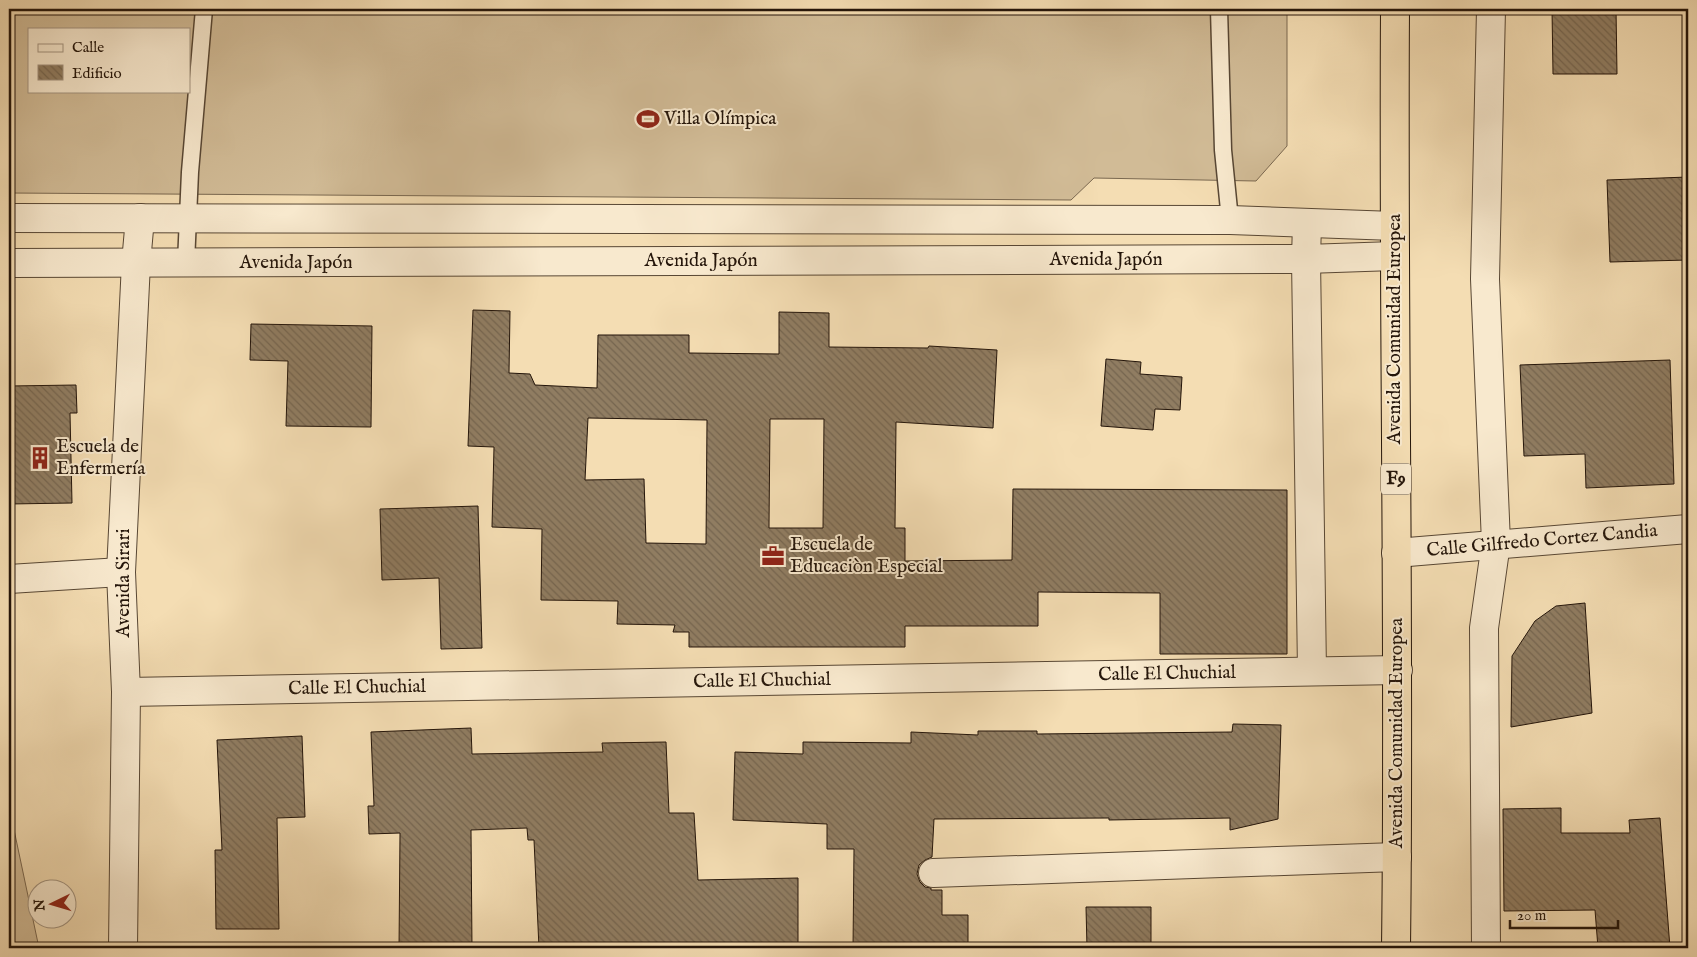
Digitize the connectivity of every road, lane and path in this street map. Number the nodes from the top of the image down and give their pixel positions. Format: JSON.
{"nodes":[{"id":1,"x":204,"y":9,"type":"edge"},
{"id":2,"x":1220,"y":9,"type":"edge"},
{"id":3,"x":1395,"y":9,"type":"edge"},
{"id":4,"x":1491,"y":9,"type":"edge"},
{"id":5,"x":9,"y":218,"type":"edge"},
{"id":6,"x":140,"y":218,"type":"junction"},
{"id":7,"x":188,"y":218,"type":"junction"},
{"id":8,"x":1230,"y":220,"type":"junction"},
{"id":9,"x":1307,"y":223,"type":"junction"},
{"id":10,"x":1394,"y":226,"type":"junction"},
{"id":11,"x":1394,"y":256,"type":"junction"},
{"id":12,"x":1306,"y":260,"type":"junction"},
{"id":13,"x":9,"y":263,"type":"edge"},
{"id":14,"x":136,"y":263,"type":"junction"},
{"id":15,"x":186,"y":263,"type":"junction"},
{"id":16,"x":1688,"y":529,"type":"edge"},
{"id":17,"x":1496,"y":544,"type":"junction"},
{"id":18,"x":1396,"y":553,"type":"junction"},
{"id":19,"x":121,"y":572,"type":"junction"},
{"id":20,"x":9,"y":579,"type":"edge"},
{"id":21,"x":1398,"y":670,"type":"junction"},
{"id":22,"x":1312,"y":671,"type":"junction"},
{"id":23,"x":126,"y":692,"type":"junction"},
{"id":24,"x":1397,"y":857,"type":"junction"},
{"id":25,"x":933,"y":872,"type":"dead end"},
{"id":26,"x":123,"y":948,"type":"edge"},
{"id":27,"x":1396,"y":948,"type":"edge"},
{"id":28,"x":1486,"y":948,"type":"edge"}],
"edges":[{"from":1,"to":7,"type":"lane"},
{"from":2,"to":8,"type":"lane"},
{"from":3,"to":10,"type":"highway","name":"Avenida Comunidad Europea","number":"F9"},
{"from":4,"to":17,"type":"street"},
{"from":5,"to":6,"type":"street"},
{"from":6,"to":7,"type":"street"},
{"from":6,"to":14,"type":"street","name":"Avenida Sirari"},
{"from":7,"to":8,"type":"street"},
{"from":7,"to":15,"type":"lane"},
{"from":8,"to":9,"type":"street"},
{"from":9,"to":10,"type":"street"},
{"from":9,"to":12,"type":"street"},
{"from":10,"to":11,"type":"highway","name":"Avenida Comunidad Europea","number":"F9"},
{"from":11,"to":12,"type":"street","name":"Avenida Japón"},
{"from":11,"to":18,"type":"highway","name":"Avenida Comunidad Europea","number":"F9"},
{"from":12,"to":15,"type":"street","name":"Avenida Japón"},
{"from":12,"to":22,"type":"street"},
{"from":13,"to":14,"type":"street","name":"Avenida Japón"},
{"from":14,"to":15,"type":"street","name":"Avenida Japón"},
{"from":14,"to":19,"type":"street","name":"Avenida Sirari"},
{"from":16,"to":17,"type":"street","name":"Calle Gilfredo Cortez Candia"},
{"from":17,"to":18,"type":"street","name":"Calle Gilfredo Cortez Candia"},
{"from":17,"to":28,"type":"street"},
{"from":18,"to":21,"type":"highway","name":"Avenida Comunidad Europea","number":"F9"},
{"from":19,"to":20,"type":"street"},
{"from":19,"to":23,"type":"street","name":"Avenida Sirari"},
{"from":21,"to":22,"type":"street","name":"Calle El Chuchial"},
{"from":21,"to":24,"type":"highway","name":"Avenida Comunidad Europea","number":"F9"},
{"from":22,"to":23,"type":"street","name":"Calle El Chuchial"},
{"from":23,"to":26,"type":"street","name":"Avenida Sirari"},
{"from":24,"to":25,"type":"street"},
{"from":24,"to":27,"type":"highway","name":"Avenida Comunidad Europea","number":"F9"}]}
